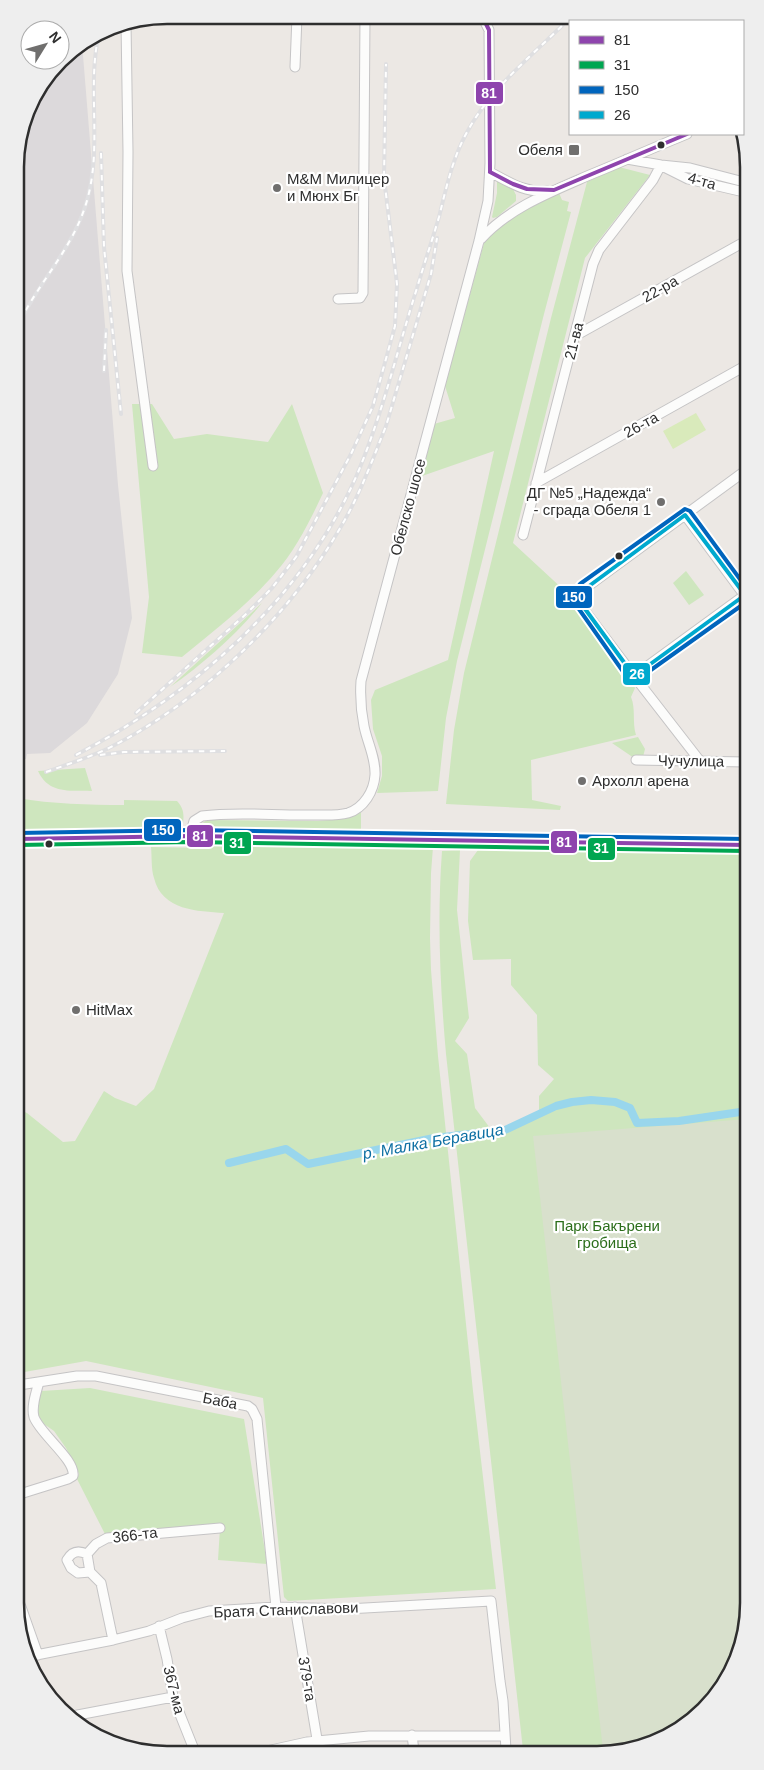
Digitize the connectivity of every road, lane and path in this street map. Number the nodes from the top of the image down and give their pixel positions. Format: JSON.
{"nodes":[{"id":1,"x":297,"y":24,"type":"edge"},
{"id":2,"x":364,"y":24,"type":"edge"},
{"id":3,"x":487,"y":24,"type":"edge"},
{"id":4,"x":126,"y":30,"type":"edge"},
{"id":5,"x":295,"y":67,"type":"dead end"},
{"id":6,"x":685,"y":135,"type":"edge"},
{"id":7,"x":627,"y":159,"type":"junction"},
{"id":8,"x":661,"y":166,"type":"junction"},
{"id":9,"x":490,"y":172,"type":"junction"},
{"id":10,"x":740,"y":181,"type":"edge"},
{"id":11,"x":554,"y":190,"type":"junction"},
{"id":12,"x":740,"y":191,"type":"edge"},
{"id":13,"x":479,"y":241,"type":"junction"},
{"id":14,"x":740,"y":244,"type":"edge"},
{"id":15,"x":338,"y":299,"type":"dead end"},
{"id":16,"x":575,"y":336,"type":"junction"},
{"id":17,"x":740,"y":368,"type":"edge"},
{"id":18,"x":153,"y":466,"type":"dead end"},
{"id":19,"x":740,"y":474,"type":"edge"},
{"id":20,"x":536,"y":483,"type":"junction"},
{"id":21,"x":685,"y":515,"type":"junction"},
{"id":22,"x":523,"y":535,"type":"dead end"},
{"id":23,"x":740,"y":589,"type":"edge"},
{"id":24,"x":740,"y":600,"type":"edge"},
{"id":25,"x":634,"y":676,"type":"junction"},
{"id":26,"x":636,"y":760,"type":"dead end"},
{"id":27,"x":700,"y":760,"type":"junction"},
{"id":28,"x":740,"y":762,"type":"edge"},
{"id":29,"x":190,"y":836,"type":"junction"},
{"id":30,"x":24,"y":839,"type":"edge"},
{"id":31,"x":361,"y":839,"type":"tunnel mouth"},
{"id":32,"x":514,"y":842,"type":"tunnel mouth"},
{"id":33,"x":740,"y":845,"type":"edge"},
{"id":34,"x":39,"y":1382,"type":"junction"},
{"id":35,"x":24,"y":1384,"type":"edge"},
{"id":36,"x":24,"y":1493,"type":"edge"},
{"id":37,"x":220,"y":1528,"type":"dead end"},
{"id":38,"x":87,"y":1554,"type":"junction"},
{"id":39,"x":90,"y":1572,"type":"junction"},
{"id":40,"x":276,"y":1607,"type":"junction"},
{"id":41,"x":295,"y":1607,"type":"junction"},
{"id":42,"x":25,"y":1617,"type":"edge"},
{"id":43,"x":159,"y":1626,"type":"junction"},
{"id":44,"x":113,"y":1640,"type":"junction"},
{"id":45,"x":38,"y":1655,"type":"junction"},
{"id":46,"x":34,"y":1656,"type":"edge"},
{"id":47,"x":173,"y":1697,"type":"junction"},
{"id":48,"x":78,"y":1715,"type":"edge"},
{"id":49,"x":412,"y":1735,"type":"junction"},
{"id":50,"x":504,"y":1736,"type":"junction"},
{"id":51,"x":318,"y":1741,"type":"junction"},
{"id":52,"x":193,"y":1746,"type":"edge"},
{"id":53,"x":293,"y":1746,"type":"edge"},
{"id":54,"x":318,"y":1746,"type":"edge"},
{"id":55,"x":413,"y":1746,"type":"edge"},
{"id":56,"x":505,"y":1746,"type":"edge"}],
"edges":[{"from":1,"to":5,"type":"street"},
{"from":2,"to":15,"type":"street"},
{"from":3,"to":9,"type":"street","name":"Обелско шосе"},
{"from":4,"to":18,"type":"street"},
{"from":6,"to":7,"type":"street"},
{"from":7,"to":8,"type":"street","name":"4-та"},
{"from":7,"to":11,"type":"street"},
{"from":8,"to":10,"type":"street","name":"4-та"},
{"from":8,"to":12,"type":"street","name":"4-та"},
{"from":8,"to":16,"type":"street","name":"21-ва"},
{"from":9,"to":11,"type":"street"},
{"from":9,"to":13,"type":"street","name":"Обелско шосе"},
{"from":11,"to":13,"type":"street"},
{"from":13,"to":29,"type":"street","name":"Обелско шосе"},
{"from":14,"to":16,"type":"street","name":"22-ра"},
{"from":16,"to":20,"type":"street","name":"21-ва"},
{"from":17,"to":20,"type":"street","name":"26-та"},
{"from":19,"to":21,"type":"street"},
{"from":20,"to":22,"type":"street","name":"21-ва"},
{"from":21,"to":23,"type":"street"},
{"from":21,"to":25,"type":"street"},
{"from":24,"to":25,"type":"street"},
{"from":25,"to":27,"type":"street"},
{"from":26,"to":27,"type":"street","name":"Чучулица"},
{"from":27,"to":28,"type":"street","name":"Чучулица"},
{"from":29,"to":30,"type":"street"},
{"from":29,"to":31,"type":"street"},
{"from":32,"to":33,"type":"street"},
{"from":34,"to":35,"type":"street","name":"Баба"},
{"from":34,"to":36,"type":"street"},
{"from":34,"to":40,"type":"street","name":"Баба"},
{"from":37,"to":38,"type":"street","name":"366-та"},
{"from":38,"to":39,"type":"street"},
{"from":38,"to":39,"type":"street"},
{"from":39,"to":44,"type":"street"},
{"from":40,"to":41,"type":"street","name":"Братя Станиславови"},
{"from":40,"to":43,"type":"street","name":"Братя Станиславови"},
{"from":41,"to":50,"type":"street","name":"Братя Станиславови"},
{"from":41,"to":51,"type":"street","name":"379-та"},
{"from":42,"to":45,"type":"street"},
{"from":43,"to":44,"type":"street","name":"Братя Станиславови"},
{"from":43,"to":47,"type":"street","name":"367-ма"},
{"from":44,"to":45,"type":"street","name":"Братя Станиславови"},
{"from":45,"to":46,"type":"street","name":"Братя Станиславови"},
{"from":47,"to":48,"type":"street"},
{"from":47,"to":52,"type":"street","name":"367-ма"},
{"from":49,"to":50,"type":"street"},
{"from":49,"to":51,"type":"street"},
{"from":49,"to":55,"type":"street"},
{"from":50,"to":56,"type":"street"},
{"from":51,"to":53,"type":"street"},
{"from":51,"to":54,"type":"street","name":"379-та"}]}
